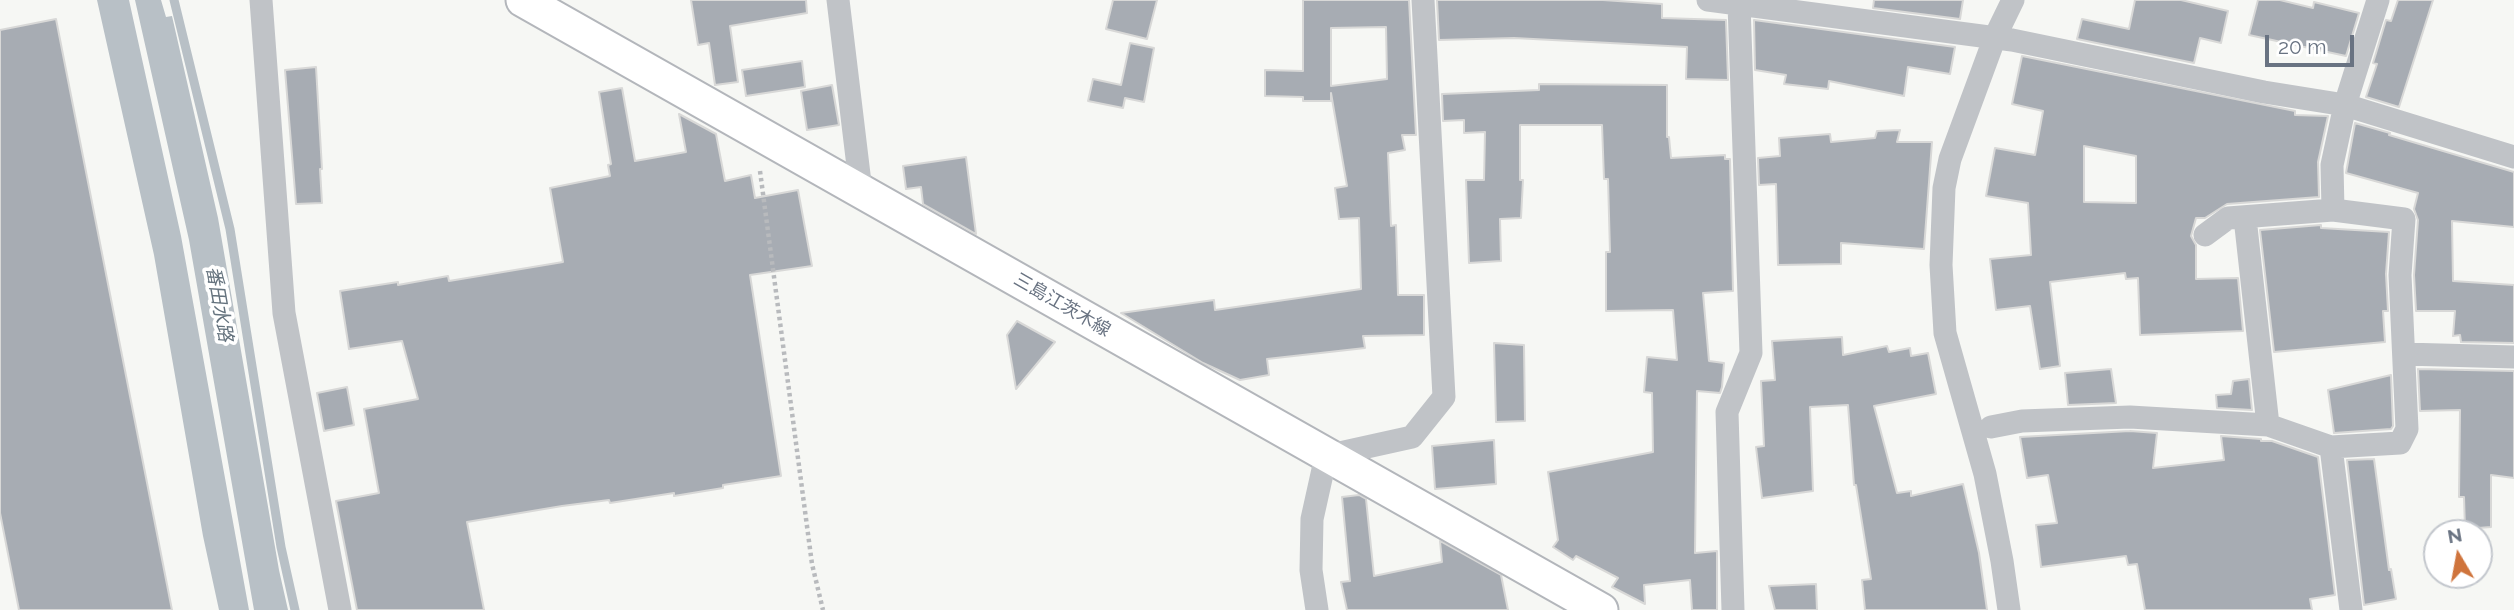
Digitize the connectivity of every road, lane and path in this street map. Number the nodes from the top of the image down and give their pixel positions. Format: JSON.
{"nodes":[{"id":1,"x":261,"y":0,"type":"edge"},
{"id":2,"x":838,"y":0,"type":"edge"},
{"id":3,"x":1423,"y":0,"type":"edge"},
{"id":4,"x":1713,"y":0,"type":"edge"},
{"id":5,"x":2013,"y":0,"type":"edge"},
{"id":6,"x":2378,"y":0,"type":"edge"},
{"id":7,"x":529,"y":2,"type":"edge"},
{"id":8,"x":1739,"y":4,"type":"junction"},
{"id":9,"x":1995,"y":37,"type":"junction"},
{"id":10,"x":2345,"y":106,"type":"junction"},
{"id":11,"x":755,"y":131,"type":"junction"},
{"id":12,"x":2514,"y":157,"type":"edge"},
{"id":13,"x":862,"y":191,"type":"junction"},
{"id":14,"x":2333,"y":210,"type":"junction"},
{"id":15,"x":2245,"y":218,"type":"junction"},
{"id":16,"x":2205,"y":235,"type":"dead end"},
{"id":17,"x":2403,"y":354,"type":"junction"},
{"id":18,"x":2514,"y":357,"type":"edge"},
{"id":19,"x":2268,"y":425,"type":"junction"},
{"id":20,"x":1992,"y":427,"type":"dead end"},
{"id":21,"x":2331,"y":447,"type":"junction"},
{"id":22,"x":1326,"y":456,"type":"junction"},
{"id":23,"x":340,"y":610,"type":"edge"},
{"id":24,"x":823,"y":610,"type":"edge"},
{"id":25,"x":1318,"y":610,"type":"edge"},
{"id":26,"x":1601,"y":610,"type":"edge"},
{"id":27,"x":1733,"y":610,"type":"edge"},
{"id":28,"x":2009,"y":610,"type":"edge"},
{"id":29,"x":2351,"y":610,"type":"edge"}],
"edges":[{"from":1,"to":23,"type":"street"},
{"from":2,"to":13,"type":"street"},
{"from":3,"to":22,"type":"street"},
{"from":4,"to":8,"type":"street"},
{"from":5,"to":9,"type":"street"},
{"from":6,"to":10,"type":"street"},
{"from":7,"to":11,"type":"main road","name":"三島江茨木線"},
{"from":8,"to":9,"type":"street"},
{"from":8,"to":27,"type":"street"},
{"from":9,"to":10,"type":"street"},
{"from":9,"to":28,"type":"street"},
{"from":10,"to":12,"type":"street"},
{"from":10,"to":14,"type":"street"},
{"from":11,"to":13,"type":"main road","name":"三島江茨木線"},
{"from":11,"to":24,"type":"path"},
{"from":13,"to":22,"type":"main road","name":"三島江茨木線"},
{"from":14,"to":15,"type":"street"},
{"from":14,"to":17,"type":"street"},
{"from":15,"to":16,"type":"street"},
{"from":15,"to":19,"type":"street"},
{"from":17,"to":18,"type":"street"},
{"from":17,"to":21,"type":"street"},
{"from":19,"to":20,"type":"street"},
{"from":19,"to":21,"type":"street"},
{"from":21,"to":29,"type":"street"},
{"from":22,"to":25,"type":"street"},
{"from":22,"to":26,"type":"main road","name":"三島江茨木線"}]}
